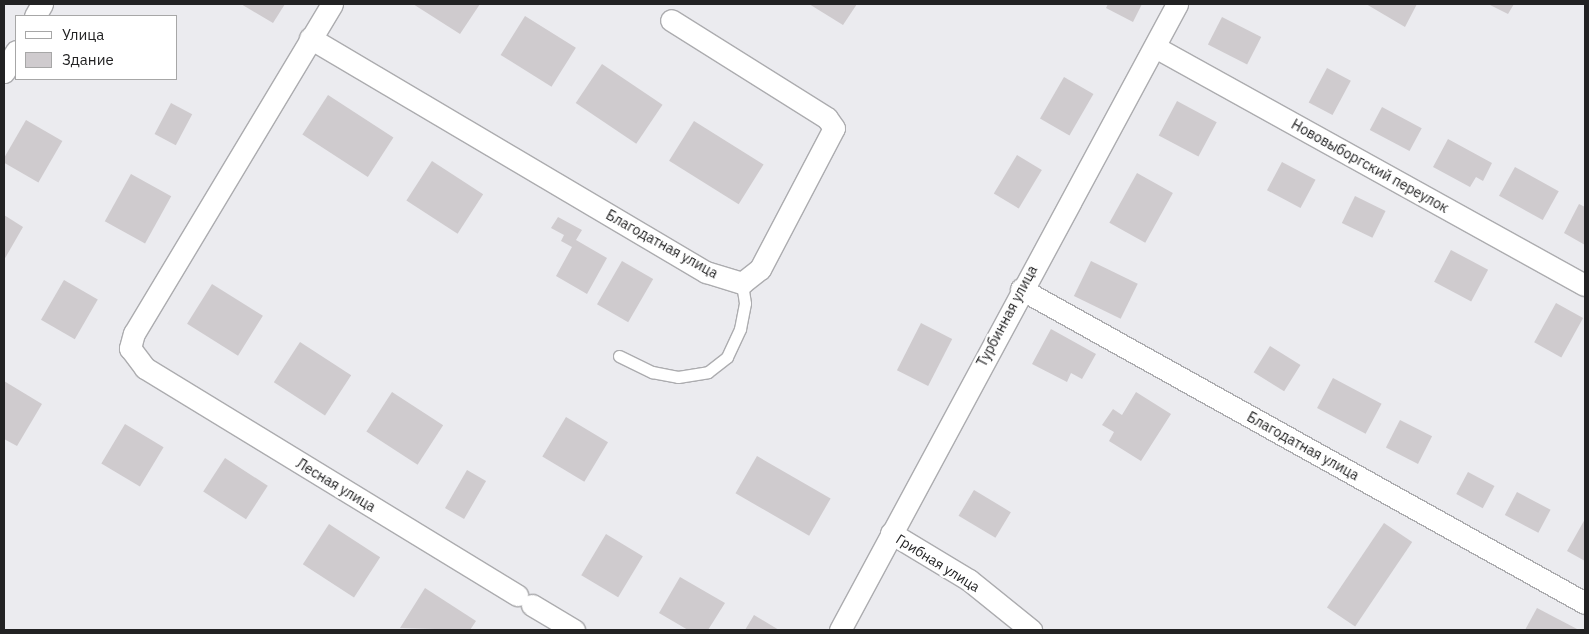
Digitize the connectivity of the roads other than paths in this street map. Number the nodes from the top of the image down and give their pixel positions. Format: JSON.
{"nodes":[{"id":1,"x":42,"y":4,"type":"edge"},
{"id":2,"x":332,"y":4,"type":"edge"},
{"id":3,"x":1177,"y":4,"type":"edge"},
{"id":4,"x":36,"y":15,"type":"edge"},
{"id":5,"x":671,"y":20,"type":"dead end"},
{"id":6,"x":310,"y":38,"type":"junction"},
{"id":7,"x":1155,"y":47,"type":"junction"},
{"id":8,"x":15,"y":54,"type":"edge"},
{"id":9,"x":4,"y":72,"type":"edge"},
{"id":10,"x":742,"y":283,"type":"junction"},
{"id":11,"x":1585,"y":285,"type":"edge"},
{"id":12,"x":1021,"y":289,"type":"junction"},
{"id":13,"x":619,"y":356,"type":"dead end"},
{"id":14,"x":891,"y":533,"type":"junction"},
{"id":15,"x":1585,"y":603,"type":"edge"},
{"id":16,"x":574,"y":630,"type":"edge"},
{"id":17,"x":840,"y":630,"type":"edge"},
{"id":18,"x":1031,"y":630,"type":"edge"}],
"edges":[{"from":1,"to":4,"type":"street"},
{"from":2,"to":6,"type":"street"},
{"from":3,"to":7,"type":"street","name":"Турбинная улица"},
{"from":5,"to":10,"type":"street"},
{"from":6,"to":10,"type":"street","name":"Благодатная улица"},
{"from":6,"to":16,"type":"street","name":"Лесная улица"},
{"from":7,"to":11,"type":"street","name":"Нововыборгский переулок"},
{"from":7,"to":12,"type":"street","name":"Турбинная улица"},
{"from":8,"to":9,"type":"street"},
{"from":10,"to":13,"type":"lane"},
{"from":12,"to":14,"type":"street","name":"Турбинная улица"},
{"from":12,"to":15,"type":"street","name":"Благодатная улица"},
{"from":14,"to":17,"type":"street","name":"Турбинная улица"},
{"from":14,"to":18,"type":"street","name":"Грибная улица"}]}
